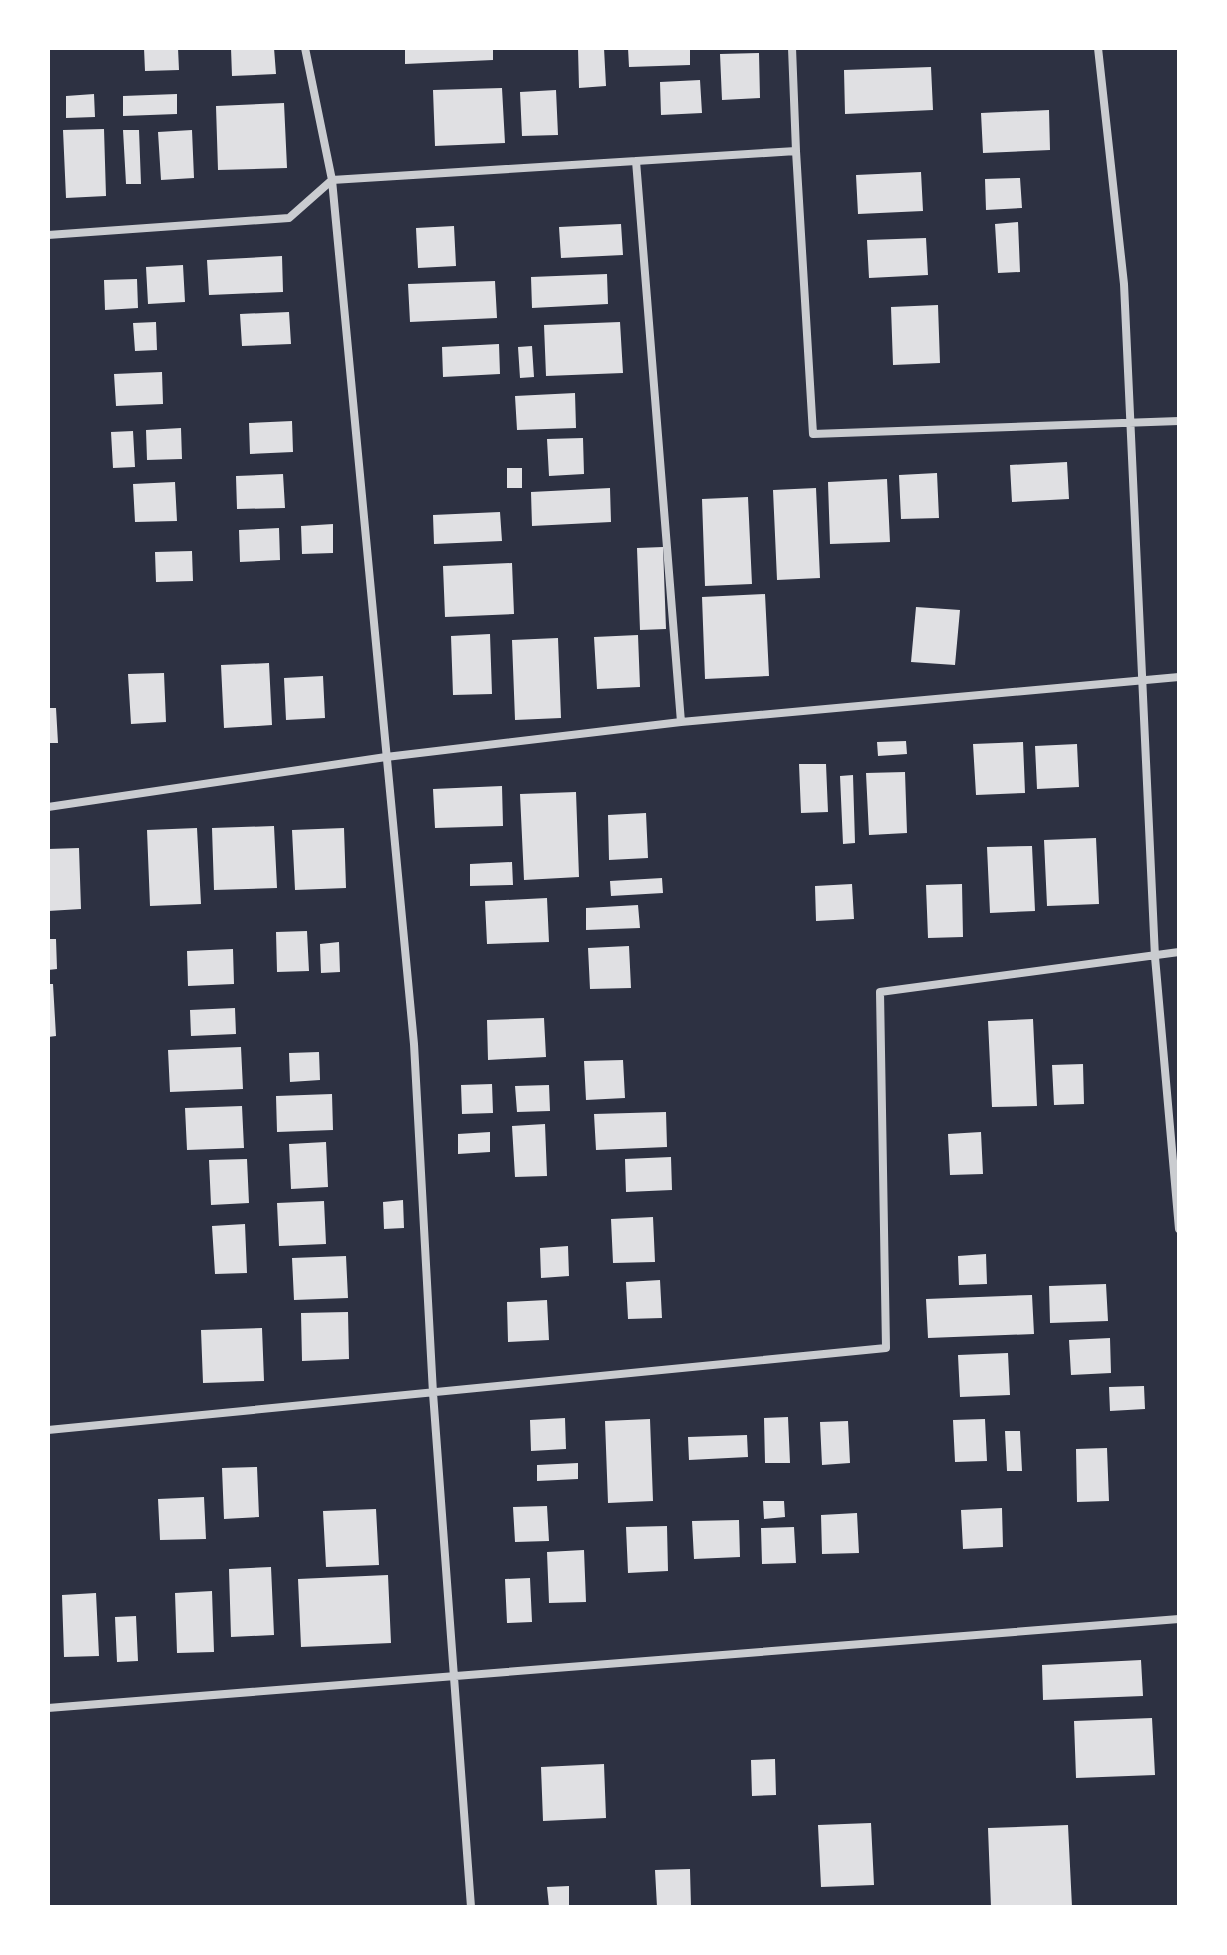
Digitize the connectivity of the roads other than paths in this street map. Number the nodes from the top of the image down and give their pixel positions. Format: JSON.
{"nodes":[{"id":1,"x":305,"y":48,"type":"edge"},
{"id":2,"x":792,"y":48,"type":"edge"},
{"id":3,"x":1098,"y":48,"type":"edge"},
{"id":4,"x":796,"y":151,"type":"junction"},
{"id":5,"x":636,"y":161,"type":"junction"},
{"id":6,"x":332,"y":180,"type":"junction"},
{"id":7,"x":48,"y":235,"type":"edge"},
{"id":8,"x":1179,"y":421,"type":"edge"},
{"id":9,"x":1131,"y":422,"type":"junction"},
{"id":10,"x":1179,"y":677,"type":"edge"},
{"id":11,"x":1143,"y":680,"type":"junction"},
{"id":12,"x":681,"y":722,"type":"junction"},
{"id":13,"x":386,"y":757,"type":"junction"},
{"id":14,"x":48,"y":807,"type":"edge"},
{"id":15,"x":1179,"y":952,"type":"edge"},
{"id":16,"x":1155,"y":957,"type":"junction"},
{"id":17,"x":1179,"y":1229,"type":"edge"},
{"id":18,"x":433,"y":1393,"type":"junction"},
{"id":19,"x":48,"y":1430,"type":"edge"},
{"id":20,"x":1179,"y":1619,"type":"edge"},
{"id":21,"x":453,"y":1675,"type":"junction"},
{"id":22,"x":48,"y":1708,"type":"edge"},
{"id":23,"x":471,"y":1907,"type":"edge"}],
"edges":[{"from":1,"to":6,"type":"street"},
{"from":2,"to":4,"type":"street"},
{"from":3,"to":9,"type":"street"},
{"from":4,"to":5,"type":"street"},
{"from":4,"to":9,"type":"street"},
{"from":5,"to":6,"type":"street"},
{"from":5,"to":12,"type":"street"},
{"from":6,"to":7,"type":"street"},
{"from":6,"to":13,"type":"street"},
{"from":8,"to":9,"type":"street"},
{"from":9,"to":11,"type":"street"},
{"from":10,"to":11,"type":"street"},
{"from":11,"to":12,"type":"street"},
{"from":11,"to":16,"type":"street"},
{"from":12,"to":13,"type":"street"},
{"from":13,"to":14,"type":"street"},
{"from":13,"to":18,"type":"street"},
{"from":15,"to":16,"type":"street"},
{"from":16,"to":17,"type":"street"},
{"from":16,"to":18,"type":"street"},
{"from":18,"to":19,"type":"street"},
{"from":18,"to":21,"type":"street"},
{"from":20,"to":21,"type":"street"},
{"from":21,"to":22,"type":"street"},
{"from":21,"to":23,"type":"street"}]}
